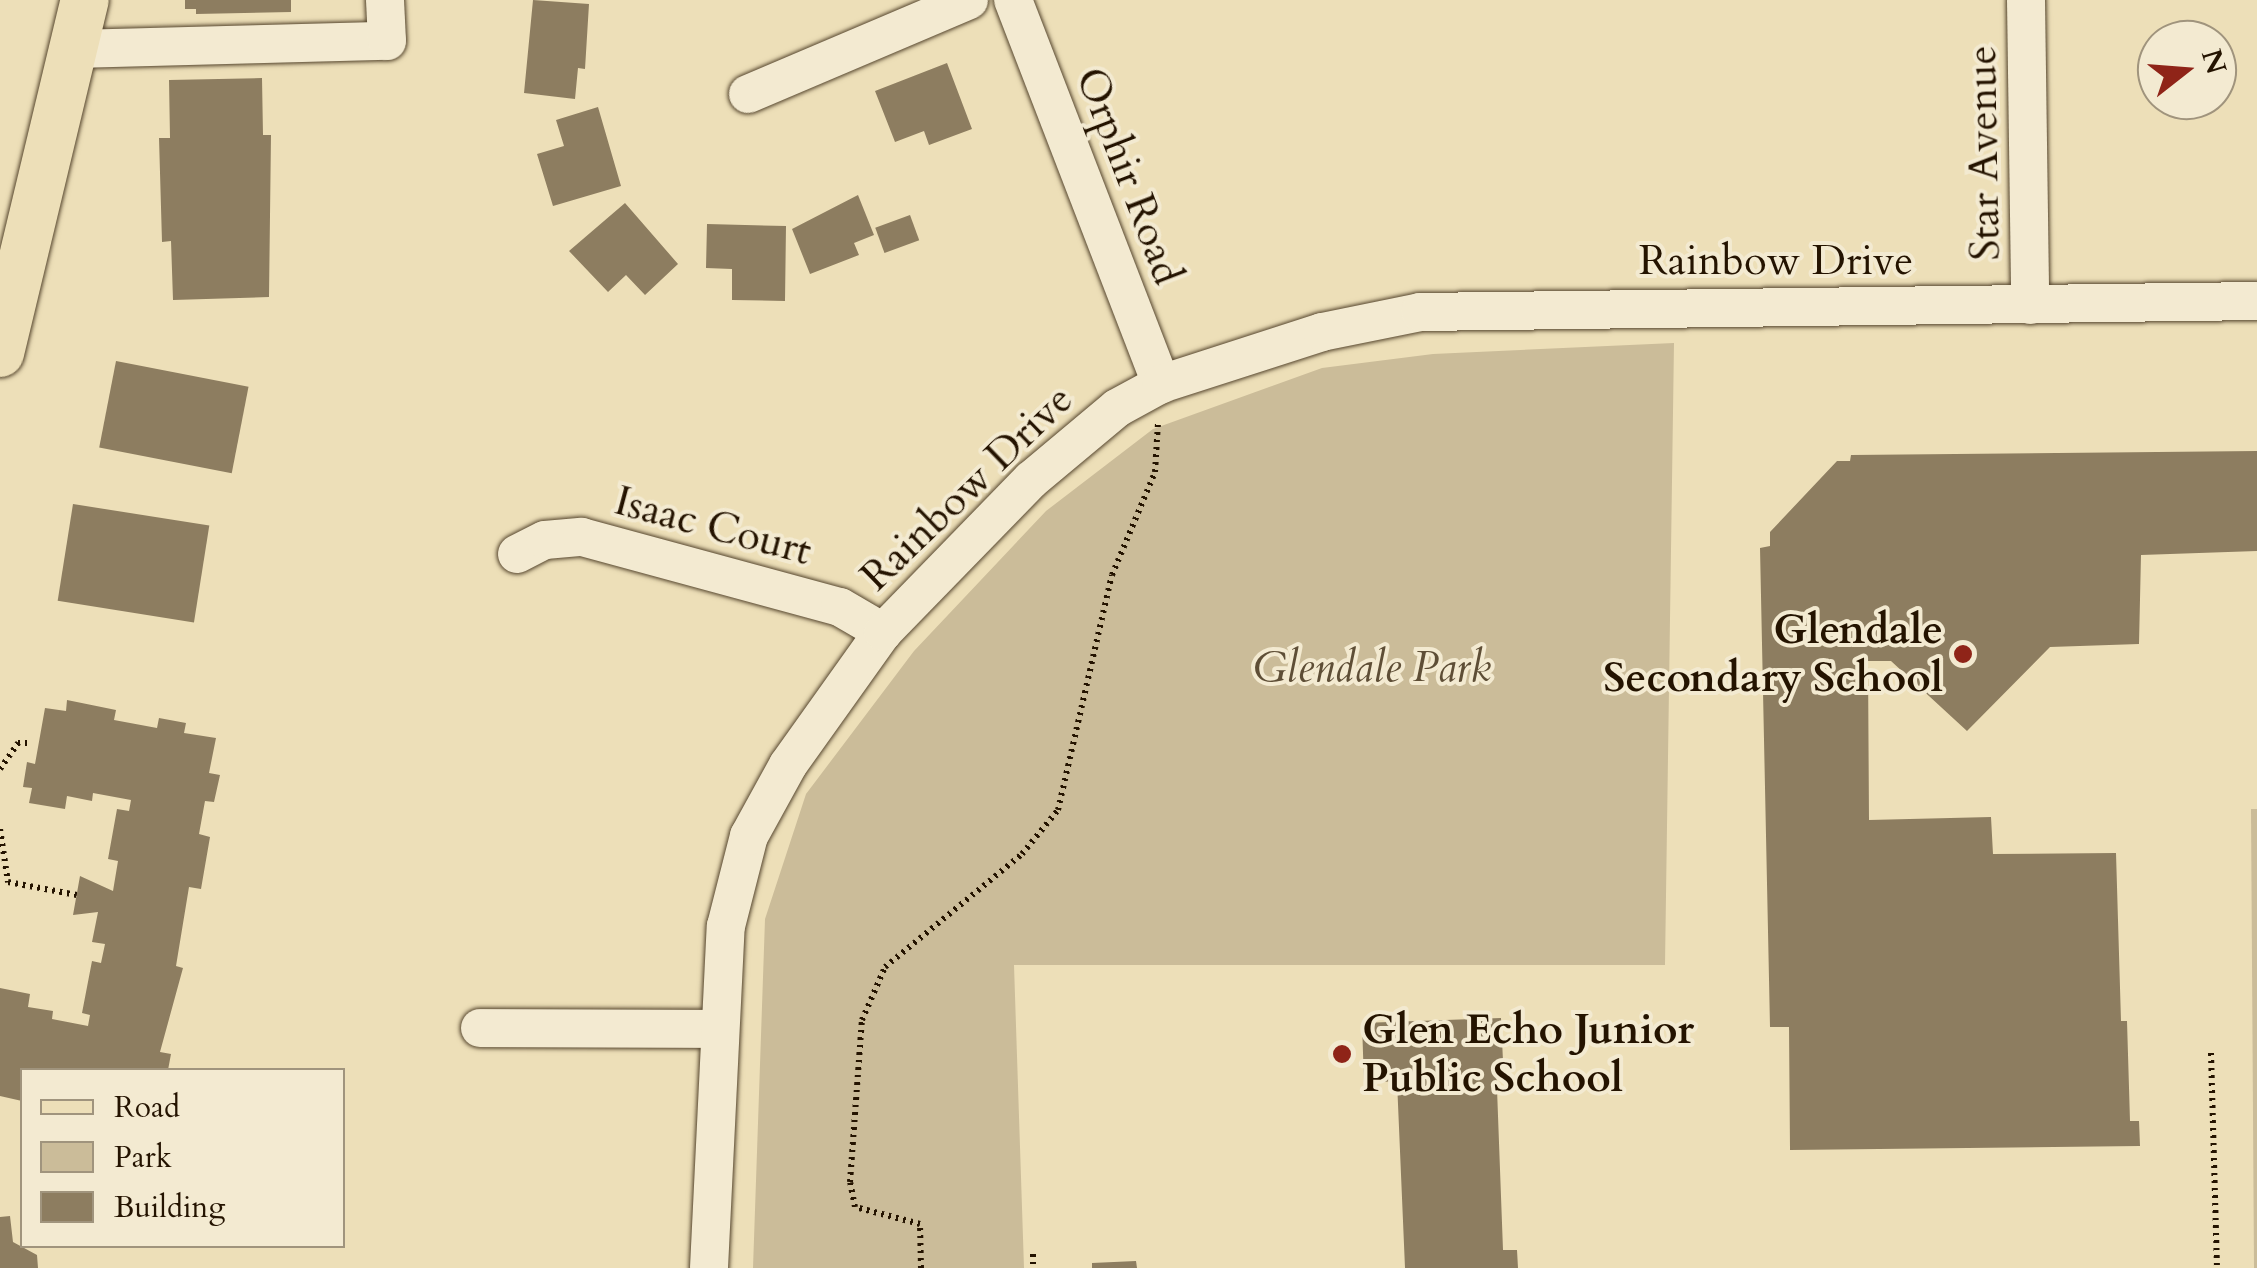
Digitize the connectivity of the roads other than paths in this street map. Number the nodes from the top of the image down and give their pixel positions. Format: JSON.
{"nodes":[{"id":1,"x":86,"y":0,"type":"edge"},
{"id":2,"x":386,"y":0,"type":"edge"},
{"id":3,"x":968,"y":0,"type":"edge"},
{"id":4,"x":1013,"y":0,"type":"edge"},
{"id":5,"x":2026,"y":0,"type":"edge"},
{"id":6,"x":75,"y":50,"type":"junction"},
{"id":7,"x":748,"y":94,"type":"dead end"},
{"id":8,"x":2257,"y":301,"type":"edge"},
{"id":9,"x":2030,"y":305,"type":"junction"},
{"id":10,"x":0,"y":353,"type":"edge"},
{"id":11,"x":1161,"y":384,"type":"junction"},
{"id":12,"x":517,"y":554,"type":"dead end"},
{"id":13,"x":883,"y":632,"type":"junction"},
{"id":14,"x":480,"y":1028,"type":"dead end"},
{"id":15,"x":718,"y":1029,"type":"junction"},
{"id":16,"x":710,"y":1268,"type":"edge"}],
"edges":[{"from":1,"to":6,"type":"main road"},
{"from":2,"to":6,"type":"street"},
{"from":3,"to":7,"type":"street"},
{"from":4,"to":11,"type":"street","name":"Orphir Road"},
{"from":5,"to":9,"type":"street","name":"Star Avenue"},
{"from":6,"to":10,"type":"main road"},
{"from":8,"to":9,"type":"street","name":"Rainbow Drive"},
{"from":9,"to":11,"type":"street","name":"Rainbow Drive"},
{"from":11,"to":13,"type":"street","name":"Rainbow Drive"},
{"from":12,"to":13,"type":"street","name":"Isaac Court"},
{"from":13,"to":15,"type":"street","name":"Rainbow Drive"},
{"from":14,"to":15,"type":"street"},
{"from":15,"to":16,"type":"street","name":"Rainbow Drive"}]}
